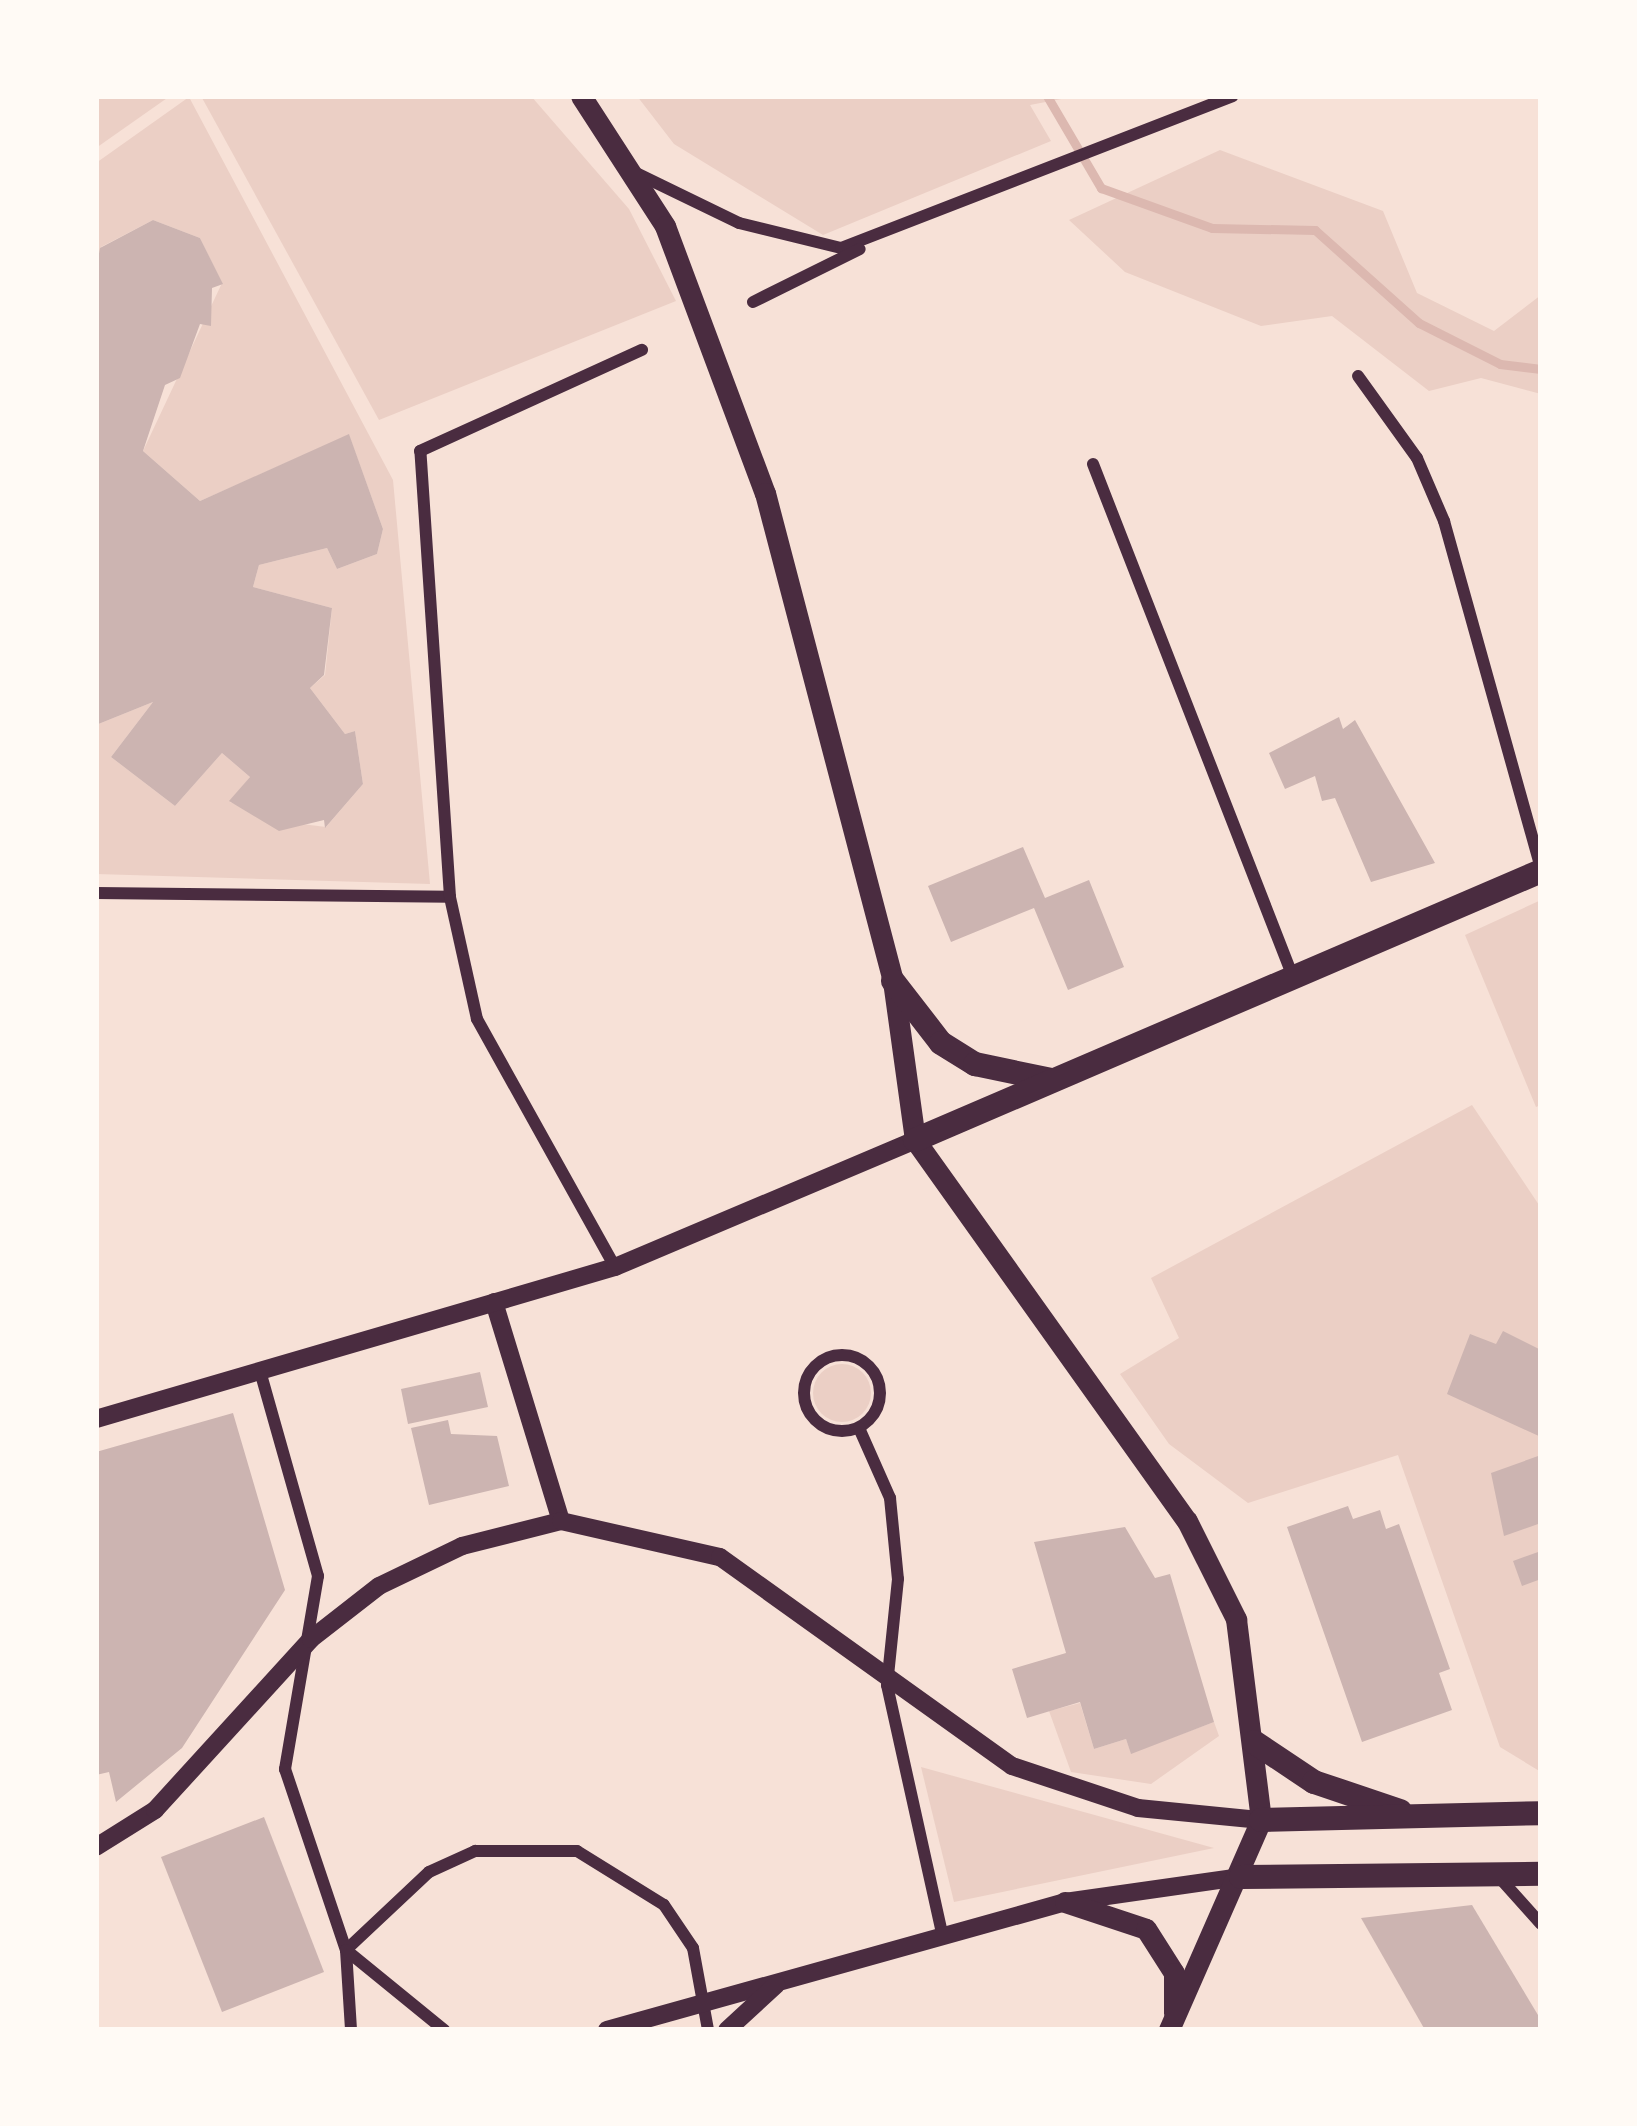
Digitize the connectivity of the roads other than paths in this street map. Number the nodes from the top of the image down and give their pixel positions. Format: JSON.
{"nodes":[{"id":1,"x":581,"y":96,"type":"edge"},
{"id":2,"x":1232,"y":96,"type":"edge"},
{"id":3,"x":638,"y":175,"type":"junction"},
{"id":4,"x":872,"y":244,"type":"junction"},
{"id":5,"x":754,"y":302,"type":"dead end"},
{"id":6,"x":642,"y":350,"type":"dead end"},
{"id":7,"x":1358,"y":376,"type":"dead end"},
{"id":8,"x":1093,"y":464,"type":"dead end"},
{"id":9,"x":1541,"y":870,"type":"edge"},
{"id":10,"x":96,"y":893,"type":"edge"},
{"id":11,"x":450,"y":897,"type":"junction"},
{"id":12,"x":1293,"y":977,"type":"junction"},
{"id":13,"x":892,"y":981,"type":"junction"},
{"id":14,"x":1053,"y":1081,"type":"junction"},
{"id":15,"x":915,"y":1140,"type":"junction"},
{"id":16,"x":615,"y":1267,"type":"junction"},
{"id":17,"x":494,"y":1302,"type":"junction"},
{"id":18,"x":260,"y":1371,"type":"junction"},
{"id":19,"x":96,"y":1420,"type":"edge"},
{"id":20,"x":859,"y":1428,"type":"junction"},
{"id":21,"x":561,"y":1521,"type":"junction"},
{"id":22,"x":310,"y":1639,"type":"junction"},
{"id":23,"x":887,"y":1685,"type":"junction"},
{"id":24,"x":1254,"y":1742,"type":"junction"},
{"id":25,"x":1541,"y":1813,"type":"edge"},
{"id":26,"x":1408,"y":1815,"type":"junction"},
{"id":27,"x":1261,"y":1820,"type":"junction"},
{"id":28,"x":96,"y":1847,"type":"edge"},
{"id":29,"x":1493,"y":1871,"type":"junction"},
{"id":30,"x":1541,"y":1874,"type":"edge"},
{"id":31,"x":1241,"y":1877,"type":"junction"},
{"id":32,"x":1065,"y":1902,"type":"junction"},
{"id":33,"x":1541,"y":1924,"type":"edge"},
{"id":34,"x":942,"y":1933,"type":"junction"},
{"id":35,"x":346,"y":1950,"type":"junction"},
{"id":36,"x":795,"y":1975,"type":"junction"},
{"id":37,"x":709,"y":1997,"type":"junction"},
{"id":38,"x":1170,"y":2028,"type":"edge"},
{"id":39,"x":351,"y":2030,"type":"edge"},
{"id":40,"x":444,"y":2030,"type":"edge"},
{"id":41,"x":608,"y":2030,"type":"edge"},
{"id":42,"x":708,"y":2030,"type":"edge"},
{"id":43,"x":727,"y":2030,"type":"edge"}],
"edges":[{"from":1,"to":3,"type":"main road"},
{"from":2,"to":4,"type":"street"},
{"from":3,"to":4,"type":"street"},
{"from":3,"to":13,"type":"main road"},
{"from":4,"to":5,"type":"street"},
{"from":6,"to":11,"type":"street"},
{"from":7,"to":9,"type":"street"},
{"from":8,"to":12,"type":"street"},
{"from":9,"to":12,"type":"main road"},
{"from":10,"to":11,"type":"street"},
{"from":11,"to":16,"type":"street"},
{"from":12,"to":14,"type":"main road"},
{"from":13,"to":14,"type":"main road"},
{"from":13,"to":15,"type":"main road"},
{"from":14,"to":15,"type":"main road"},
{"from":15,"to":16,"type":"street"},
{"from":15,"to":24,"type":"main road"},
{"from":16,"to":17,"type":"street"},
{"from":17,"to":18,"type":"street"},
{"from":17,"to":21,"type":"street"},
{"from":18,"to":19,"type":"street"},
{"from":18,"to":22,"type":"street"},
{"from":20,"to":20,"type":"street"},
{"from":20,"to":23,"type":"street"},
{"from":21,"to":22,"type":"street"},
{"from":21,"to":23,"type":"street"},
{"from":22,"to":28,"type":"street"},
{"from":22,"to":35,"type":"street"},
{"from":23,"to":27,"type":"street"},
{"from":23,"to":34,"type":"street"},
{"from":24,"to":26,"type":"main road"},
{"from":24,"to":27,"type":"main road"},
{"from":25,"to":26,"type":"main road"},
{"from":26,"to":27,"type":"main road"},
{"from":27,"to":31,"type":"main road"},
{"from":29,"to":30,"type":"main road"},
{"from":29,"to":31,"type":"main road"},
{"from":29,"to":33,"type":"street"},
{"from":31,"to":32,"type":"street"},
{"from":31,"to":38,"type":"main road"},
{"from":32,"to":34,"type":"street"},
{"from":32,"to":38,"type":"main road"},
{"from":34,"to":36,"type":"street"},
{"from":35,"to":37,"type":"street"},
{"from":35,"to":39,"type":"street"},
{"from":35,"to":40,"type":"street"},
{"from":36,"to":37,"type":"street"},
{"from":36,"to":43,"type":"street"},
{"from":37,"to":41,"type":"street"},
{"from":37,"to":42,"type":"street"}]}
